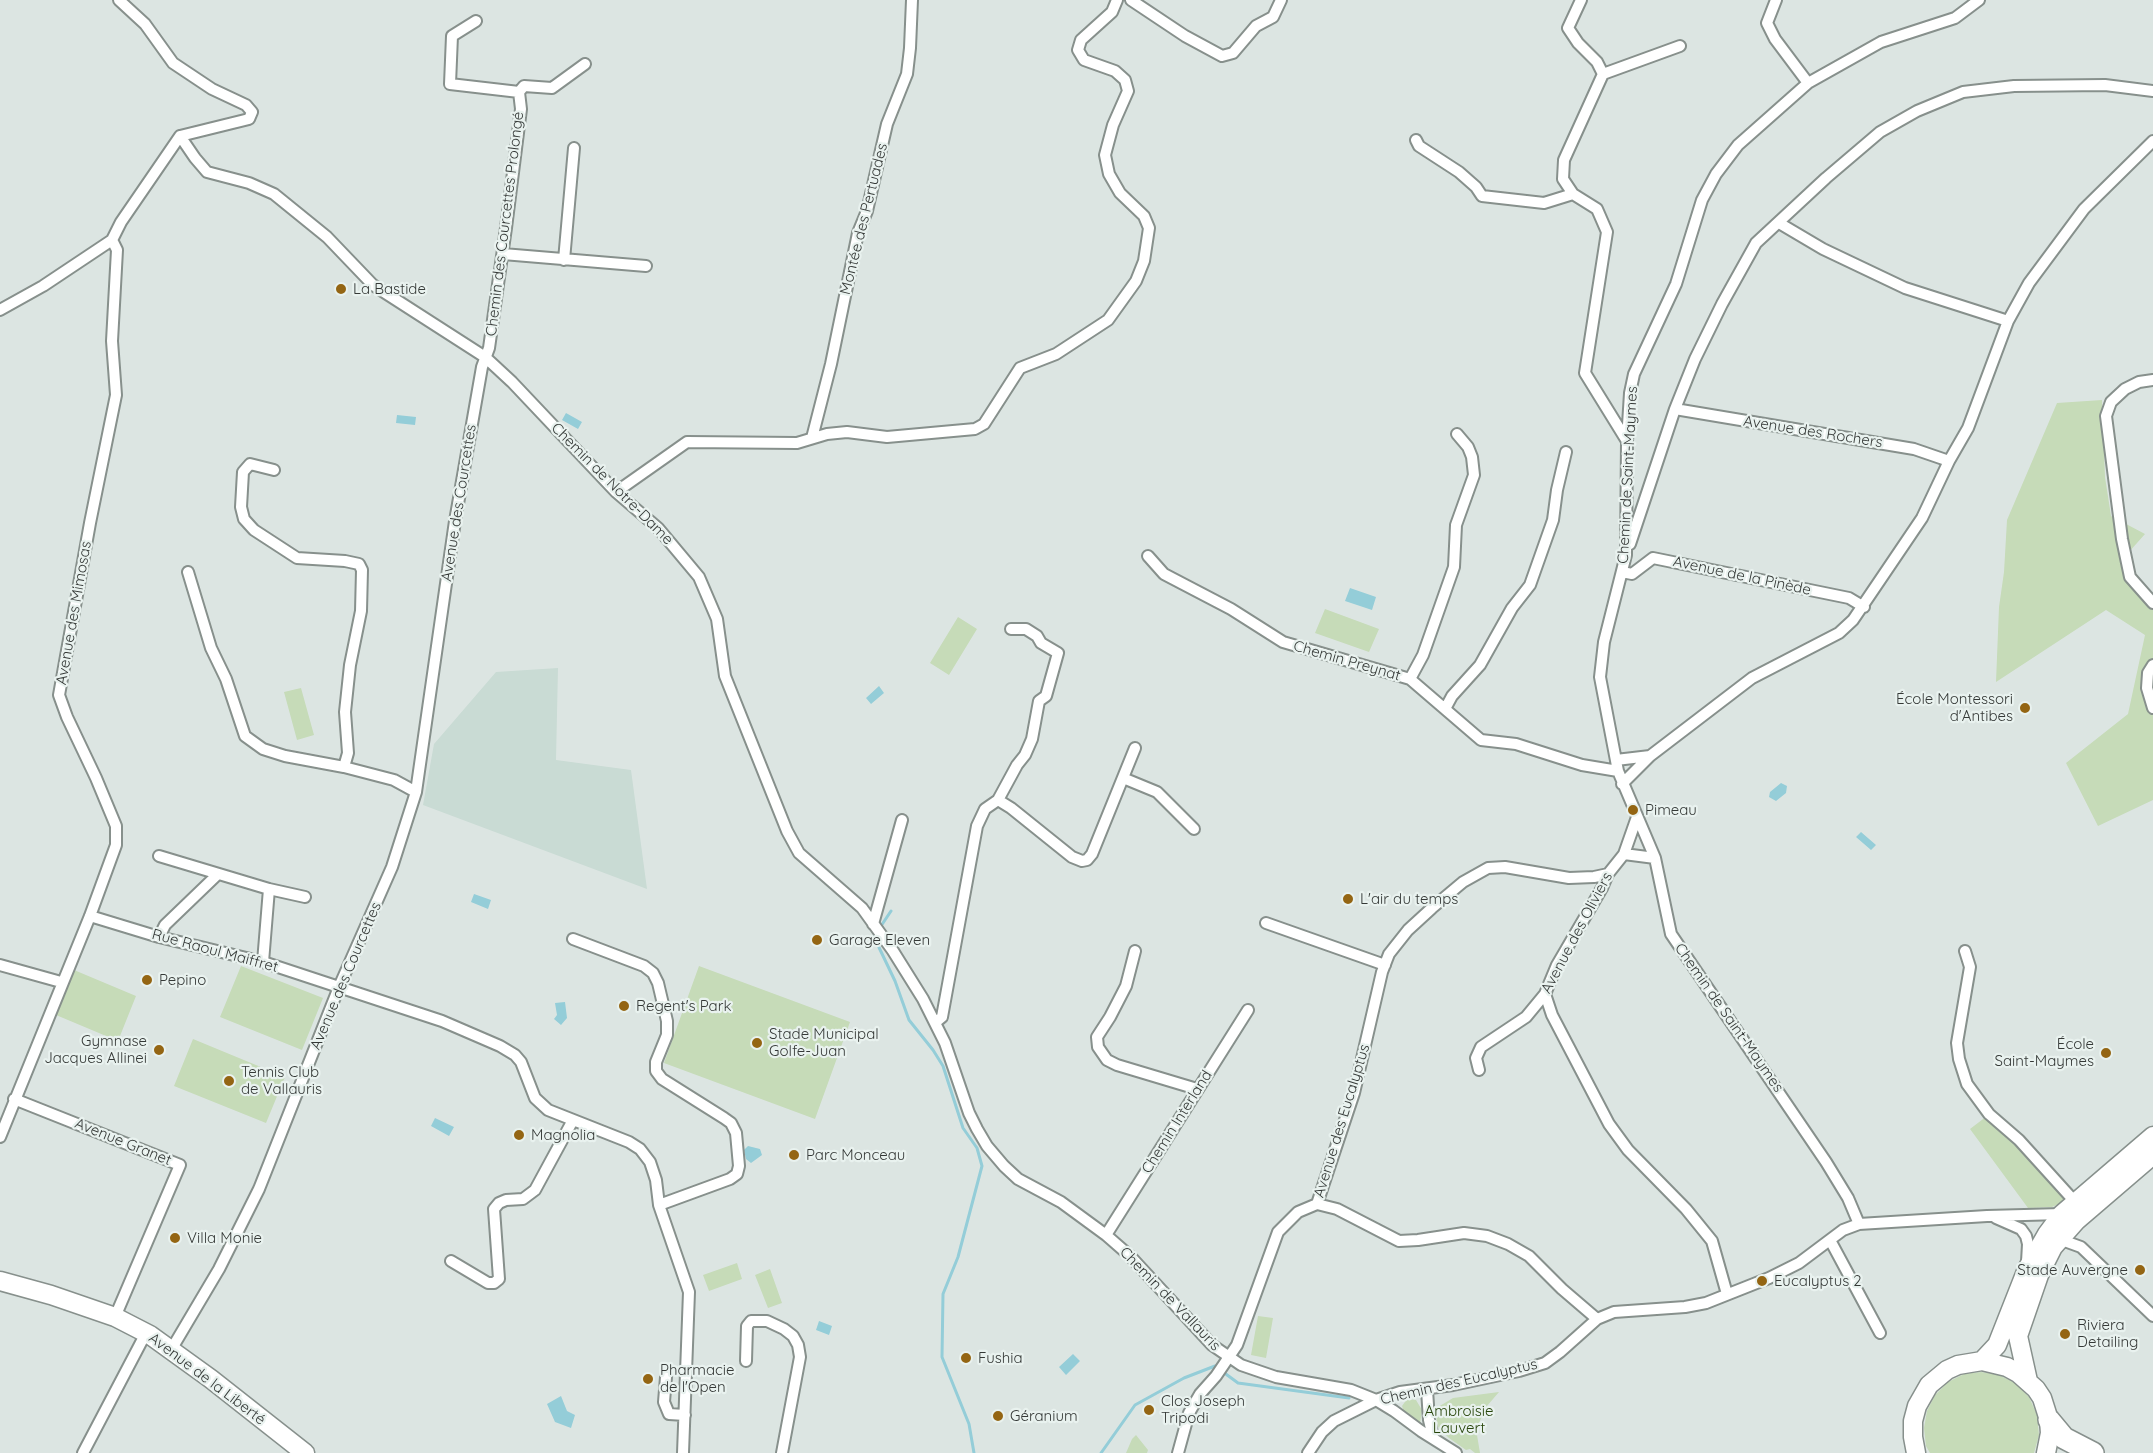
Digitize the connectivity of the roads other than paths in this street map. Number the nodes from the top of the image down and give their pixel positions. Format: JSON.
{"nodes":[{"id":1,"x":119,"y":0,"type":"edge"},
{"id":2,"x":912,"y":0,"type":"edge"},
{"id":3,"x":1117,"y":0,"type":"edge"},
{"id":4,"x":1131,"y":0,"type":"edge"},
{"id":5,"x":1281,"y":0,"type":"edge"},
{"id":6,"x":1581,"y":0,"type":"edge"},
{"id":7,"x":1776,"y":0,"type":"edge"},
{"id":8,"x":1979,"y":0,"type":"edge"},
{"id":9,"x":476,"y":21,"type":"dead end"},
{"id":10,"x":1680,"y":46,"type":"dead end"},
{"id":11,"x":585,"y":63,"type":"dead end"},
{"id":12,"x":1603,"y":74,"type":"junction"},
{"id":13,"x":1809,"y":83,"type":"junction"},
{"id":14,"x":2153,"y":91,"type":"edge"},
{"id":15,"x":519,"y":92,"type":"junction"},
{"id":16,"x":180,"y":136,"type":"junction"},
{"id":17,"x":1416,"y":140,"type":"dead end"},
{"id":18,"x":2153,"y":141,"type":"edge"},
{"id":19,"x":574,"y":148,"type":"dead end"},
{"id":20,"x":1573,"y":194,"type":"junction"},
{"id":21,"x":1779,"y":223,"type":"junction"},
{"id":22,"x":112,"y":240,"type":"junction"},
{"id":23,"x":503,"y":254,"type":"junction"},
{"id":24,"x":564,"y":261,"type":"junction"},
{"id":25,"x":646,"y":266,"type":"dead end"},
{"id":26,"x":0,"y":309,"type":"edge"},
{"id":27,"x":2008,"y":321,"type":"junction"},
{"id":28,"x":485,"y":357,"type":"junction"},
{"id":29,"x":2153,"y":380,"type":"edge"},
{"id":30,"x":1675,"y":409,"type":"junction"},
{"id":31,"x":1457,"y":434,"type":"dead end"},
{"id":32,"x":812,"y":438,"type":"junction"},
{"id":33,"x":1627,"y":441,"type":"junction"},
{"id":34,"x":1566,"y":452,"type":"dead end"},
{"id":35,"x":1949,"y":461,"type":"junction"},
{"id":36,"x":274,"y":470,"type":"dead end"},
{"id":37,"x":616,"y":492,"type":"junction"},
{"id":38,"x":1626,"y":555,"type":"junction"},
{"id":39,"x":1148,"y":556,"type":"dead end"},
{"id":40,"x":188,"y":572,"type":"dead end"},
{"id":41,"x":1622,"y":572,"type":"junction"},
{"id":42,"x":2153,"y":603,"type":"edge"},
{"id":43,"x":1864,"y":607,"type":"junction"},
{"id":44,"x":1011,"y":629,"type":"dead end"},
{"id":45,"x":2153,"y":665,"type":"edge"},
{"id":46,"x":1410,"y":679,"type":"junction"},
{"id":47,"x":2153,"y":708,"type":"edge"},
{"id":48,"x":1444,"y":709,"type":"junction"},
{"id":49,"x":1135,"y":748,"type":"dead end"},
{"id":50,"x":1650,"y":756,"type":"junction"},
{"id":51,"x":1617,"y":765,"type":"junction"},
{"id":52,"x":344,"y":767,"type":"junction"},
{"id":53,"x":1123,"y":778,"type":"junction"},
{"id":54,"x":1622,"y":784,"type":"junction"},
{"id":55,"x":416,"y":792,"type":"junction"},
{"id":56,"x":998,"y":800,"type":"junction"},
{"id":57,"x":1637,"y":817,"type":"junction"},
{"id":58,"x":902,"y":820,"type":"dead end"},
{"id":59,"x":1194,"y":829,"type":"dead end"},
{"id":60,"x":1623,"y":854,"type":"junction"},
{"id":61,"x":159,"y":856,"type":"dead end"},
{"id":62,"x":1655,"y":858,"type":"junction"},
{"id":63,"x":218,"y":874,"type":"junction"},
{"id":64,"x":1608,"y":874,"type":"junction"},
{"id":65,"x":269,"y":889,"type":"junction"},
{"id":66,"x":305,"y":897,"type":"dead end"},
{"id":67,"x":90,"y":916,"type":"junction"},
{"id":68,"x":1266,"y":923,"type":"dead end"},
{"id":69,"x":873,"y":924,"type":"junction"},
{"id":70,"x":159,"y":937,"type":"junction"},
{"id":71,"x":573,"y":939,"type":"dead end"},
{"id":72,"x":1135,"y":951,"type":"dead end"},
{"id":73,"x":1965,"y":951,"type":"dead end"},
{"id":74,"x":263,"y":962,"type":"junction"},
{"id":75,"x":1385,"y":965,"type":"junction"},
{"id":76,"x":0,"y":966,"type":"edge"},
{"id":77,"x":61,"y":982,"type":"junction"},
{"id":78,"x":339,"y":987,"type":"junction"},
{"id":79,"x":1545,"y":994,"type":"junction"},
{"id":80,"x":1248,"y":1010,"type":"dead end"},
{"id":81,"x":1531,"y":1012,"type":"junction"},
{"id":82,"x":1552,"y":1015,"type":"junction"},
{"id":83,"x":936,"y":1022,"type":"junction"},
{"id":84,"x":1479,"y":1070,"type":"dead end"},
{"id":85,"x":1197,"y":1089,"type":"junction"},
{"id":86,"x":14,"y":1099,"type":"junction"},
{"id":87,"x":573,"y":1120,"type":"junction"},
{"id":88,"x":2153,"y":1136,"type":"edge"},
{"id":89,"x":0,"y":1137,"type":"edge"},
{"id":90,"x":2153,"y":1155,"type":"edge"},
{"id":91,"x":659,"y":1204,"type":"junction"},
{"id":92,"x":1317,"y":1204,"type":"junction"},
{"id":93,"x":2071,"y":1213,"type":"junction"},
{"id":94,"x":1987,"y":1216,"type":"junction"},
{"id":95,"x":1859,"y":1224,"type":"junction"},
{"id":96,"x":1106,"y":1235,"type":"junction"},
{"id":97,"x":2059,"y":1239,"type":"junction"},
{"id":98,"x":1830,"y":1240,"type":"junction"},
{"id":99,"x":2081,"y":1247,"type":"junction"},
{"id":100,"x":451,"y":1261,"type":"dead end"},
{"id":101,"x":2027,"y":1269,"type":"junction"},
{"id":102,"x":0,"y":1281,"type":"edge"},
{"id":103,"x":1726,"y":1294,"type":"junction"},
{"id":104,"x":2153,"y":1316,"type":"edge"},
{"id":105,"x":116,"y":1317,"type":"junction"},
{"id":106,"x":1597,"y":1318,"type":"junction"},
{"id":107,"x":146,"y":1333,"type":"junction"},
{"id":108,"x":1880,"y":1333,"type":"dead end"},
{"id":109,"x":171,"y":1350,"type":"junction"},
{"id":110,"x":746,"y":1360,"type":"dead end"},
{"id":111,"x":1982,"y":1361,"type":"junction"},
{"id":112,"x":1227,"y":1363,"type":"junction"},
{"id":113,"x":666,"y":1377,"type":"dead end"},
{"id":114,"x":2028,"y":1381,"type":"junction"},
{"id":115,"x":1427,"y":1390,"type":"junction"},
{"id":116,"x":1376,"y":1400,"type":"junction"},
{"id":117,"x":685,"y":1415,"type":"junction"},
{"id":118,"x":2049,"y":1420,"type":"junction"},
{"id":119,"x":1433,"y":1437,"type":"junction"},
{"id":120,"x":83,"y":1453,"type":"edge"},
{"id":121,"x":305,"y":1453,"type":"edge"},
{"id":122,"x":683,"y":1453,"type":"edge"},
{"id":123,"x":782,"y":1453,"type":"edge"},
{"id":124,"x":1178,"y":1453,"type":"edge"},
{"id":125,"x":1308,"y":1453,"type":"edge"},
{"id":126,"x":1456,"y":1453,"type":"edge"},
{"id":127,"x":1916,"y":1453,"type":"edge"},
{"id":128,"x":2046,"y":1453,"type":"edge"},
{"id":129,"x":2092,"y":1453,"type":"edge"}],
"edges":[{"from":1,"to":16,"type":"street"},
{"from":2,"to":32,"type":"street","name":"Montée des Pertuades"},
{"from":3,"to":32,"type":"street"},
{"from":4,"to":5,"type":"street"},
{"from":6,"to":12,"type":"street"},
{"from":7,"to":13,"type":"street"},
{"from":8,"to":13,"type":"street","name":"Chemin de Saint-Maymes"},
{"from":9,"to":15,"type":"street","name":"Chemin des Courcettes Prolongé"},
{"from":10,"to":12,"type":"street"},
{"from":11,"to":15,"type":"street"},
{"from":12,"to":20,"type":"street"},
{"from":13,"to":33,"type":"street","name":"Chemin de Saint-Maymes"},
{"from":14,"to":21,"type":"street"},
{"from":15,"to":23,"type":"street","name":"Chemin des Courcettes Prolongé"},
{"from":16,"to":22,"type":"street"},
{"from":16,"to":28,"type":"street","name":"Chemin de Notre-Dame"},
{"from":17,"to":20,"type":"street"},
{"from":18,"to":27,"type":"street"},
{"from":19,"to":24,"type":"street"},
{"from":20,"to":33,"type":"street"},
{"from":21,"to":27,"type":"street"},
{"from":21,"to":30,"type":"street"},
{"from":22,"to":26,"type":"street"},
{"from":22,"to":67,"type":"street","name":"Avenue des Mimosas"},
{"from":23,"to":24,"type":"street"},
{"from":23,"to":28,"type":"street","name":"Chemin des Courcettes Prolongé"},
{"from":24,"to":25,"type":"street"},
{"from":27,"to":35,"type":"street"},
{"from":28,"to":37,"type":"street","name":"Chemin de Notre-Dame"},
{"from":28,"to":55,"type":"street","name":"Avenue des Courcettes"},
{"from":29,"to":42,"type":"street"},
{"from":30,"to":35,"type":"street","name":"Avenue des Rochers"},
{"from":30,"to":38,"type":"street"},
{"from":31,"to":46,"type":"street"},
{"from":32,"to":37,"type":"street"},
{"from":33,"to":38,"type":"street","name":"Chemin de Saint-Maymes"},
{"from":34,"to":48,"type":"street"},
{"from":35,"to":43,"type":"street"},
{"from":36,"to":52,"type":"street"},
{"from":37,"to":69,"type":"street","name":"Chemin de Notre-Dame"},
{"from":38,"to":41,"type":"street","name":"Chemin de Saint-Maymes"},
{"from":39,"to":46,"type":"street","name":"Chemin Preynat"},
{"from":40,"to":52,"type":"street"},
{"from":41,"to":43,"type":"street","name":"Avenue de la Pinède"},
{"from":41,"to":51,"type":"street","name":"Chemin de Saint-Maymes"},
{"from":43,"to":50,"type":"street"},
{"from":44,"to":56,"type":"street"},
{"from":45,"to":47,"type":"street"},
{"from":46,"to":48,"type":"street","name":"Chemin Preynat"},
{"from":48,"to":51,"type":"street","name":"Chemin Preynat"},
{"from":49,"to":53,"type":"street"},
{"from":50,"to":51,"type":"street"},
{"from":50,"to":54,"type":"street"},
{"from":51,"to":54,"type":"street","name":"Chemin de Saint-Maymes"},
{"from":52,"to":55,"type":"street"},
{"from":53,"to":56,"type":"street"},
{"from":53,"to":59,"type":"street"},
{"from":54,"to":57,"type":"street","name":"Chemin de Saint-Maymes"},
{"from":55,"to":78,"type":"street","name":"Avenue des Courcettes"},
{"from":56,"to":83,"type":"street"},
{"from":57,"to":60,"type":"street","name":"Avenue des Oliviers"},
{"from":57,"to":62,"type":"street","name":"Chemin de Saint-Maymes"},
{"from":58,"to":69,"type":"street"},
{"from":60,"to":62,"type":"street"},
{"from":60,"to":64,"type":"street","name":"Avenue des Oliviers"},
{"from":61,"to":63,"type":"street"},
{"from":62,"to":95,"type":"street","name":"Chemin de Saint-Maymes"},
{"from":63,"to":65,"type":"street"},
{"from":63,"to":70,"type":"street"},
{"from":64,"to":75,"type":"street","name":"Avenue des Eucalyptus"},
{"from":64,"to":79,"type":"street","name":"Avenue des Oliviers"},
{"from":65,"to":66,"type":"street"},
{"from":65,"to":74,"type":"street"},
{"from":67,"to":70,"type":"street","name":"Rue Raoul Maiffret"},
{"from":67,"to":77,"type":"street","name":"Avenue des Mimosas"},
{"from":68,"to":75,"type":"street"},
{"from":69,"to":83,"type":"street","name":"Chemin de Notre-Dame"},
{"from":70,"to":74,"type":"street","name":"Rue Raoul Maiffret"},
{"from":71,"to":91,"type":"street"},
{"from":72,"to":85,"type":"street"},
{"from":73,"to":93,"type":"street"},
{"from":74,"to":78,"type":"street","name":"Rue Raoul Maiffret"},
{"from":75,"to":92,"type":"street","name":"Avenue des Eucalyptus"},
{"from":76,"to":77,"type":"street"},
{"from":77,"to":86,"type":"street","name":"Avenue des Mimosas"},
{"from":78,"to":87,"type":"street","name":"Rue Raoul Maiffret"},
{"from":78,"to":109,"type":"street","name":"Avenue des Courcettes"},
{"from":79,"to":81,"type":"street","name":"Avenue des Oliviers"},
{"from":79,"to":82,"type":"street"},
{"from":80,"to":85,"type":"street","name":"Chemin Interland"},
{"from":81,"to":82,"type":"street","name":"Avenue des Oliviers"},
{"from":81,"to":84,"type":"street","name":"Avenue des Oliviers"},
{"from":82,"to":103,"type":"street","name":"Avenue des Oliviers"},
{"from":83,"to":96,"type":"street","name":"Chemin de Notre-Dame"},
{"from":85,"to":96,"type":"street","name":"Chemin Interland"},
{"from":86,"to":89,"type":"street","name":"Avenue des Mimosas"},
{"from":86,"to":105,"type":"street","name":"Avenue Granet"},
{"from":87,"to":91,"type":"street","name":"Rue Raoul Maiffret"},
{"from":87,"to":100,"type":"street"},
{"from":88,"to":93,"type":"main road"},
{"from":90,"to":93,"type":"main road"},
{"from":91,"to":117,"type":"street","name":"Rue Raoul Maiffret"},
{"from":92,"to":106,"type":"street"},
{"from":92,"to":112,"type":"street","name":"Avenue des Eucalyptus"},
{"from":93,"to":94,"type":"street","name":"Chemin des Eucalyptus"},
{"from":93,"to":97,"type":"main road"},
{"from":93,"to":99,"type":"street"},
{"from":93,"to":101,"type":"main road"},
{"from":94,"to":95,"type":"street","name":"Chemin des Eucalyptus"},
{"from":94,"to":101,"type":"street","name":"Chemin des Eucalyptus"},
{"from":95,"to":98,"type":"street","name":"Chemin des Eucalyptus"},
{"from":96,"to":112,"type":"street","name":"Chemin de Vallauris"},
{"from":97,"to":99,"type":"street"},
{"from":97,"to":114,"type":"main road"},
{"from":98,"to":103,"type":"street","name":"Chemin des Eucalyptus"},
{"from":98,"to":108,"type":"street"},
{"from":99,"to":104,"type":"street"},
{"from":101,"to":111,"type":"main road"},
{"from":102,"to":105,"type":"main road","name":"Avenue de la Liberté"},
{"from":103,"to":106,"type":"street","name":"Chemin des Eucalyptus"},
{"from":105,"to":107,"type":"main road","name":"Avenue de la Liberté"},
{"from":106,"to":115,"type":"street","name":"Chemin des Eucalyptus"},
{"from":107,"to":109,"type":"main road","name":"Avenue de la Liberté"},
{"from":107,"to":120,"type":"street"},
{"from":109,"to":121,"type":"main road","name":"Avenue de la Liberté"},
{"from":110,"to":123,"type":"street"},
{"from":111,"to":114,"type":"main road"},
{"from":111,"to":127,"type":"main road"},
{"from":112,"to":116,"type":"street","name":"Chemin de Vallauris"},
{"from":112,"to":124,"type":"street","name":"Avenue des Eucalyptus"},
{"from":113,"to":117,"type":"street"},
{"from":114,"to":118,"type":"main road"},
{"from":115,"to":116,"type":"street","name":"Chemin des Eucalyptus"},
{"from":115,"to":119,"type":"street"},
{"from":116,"to":119,"type":"street","name":"Chemin de Vallauris"},
{"from":116,"to":125,"type":"street","name":"Chemin des Eucalyptus"},
{"from":117,"to":122,"type":"street","name":"Rue Raoul Maiffret"},
{"from":118,"to":128,"type":"main road"},
{"from":118,"to":129,"type":"highway"},
{"from":119,"to":126,"type":"street","name":"Chemin de Vallauris"}]}
